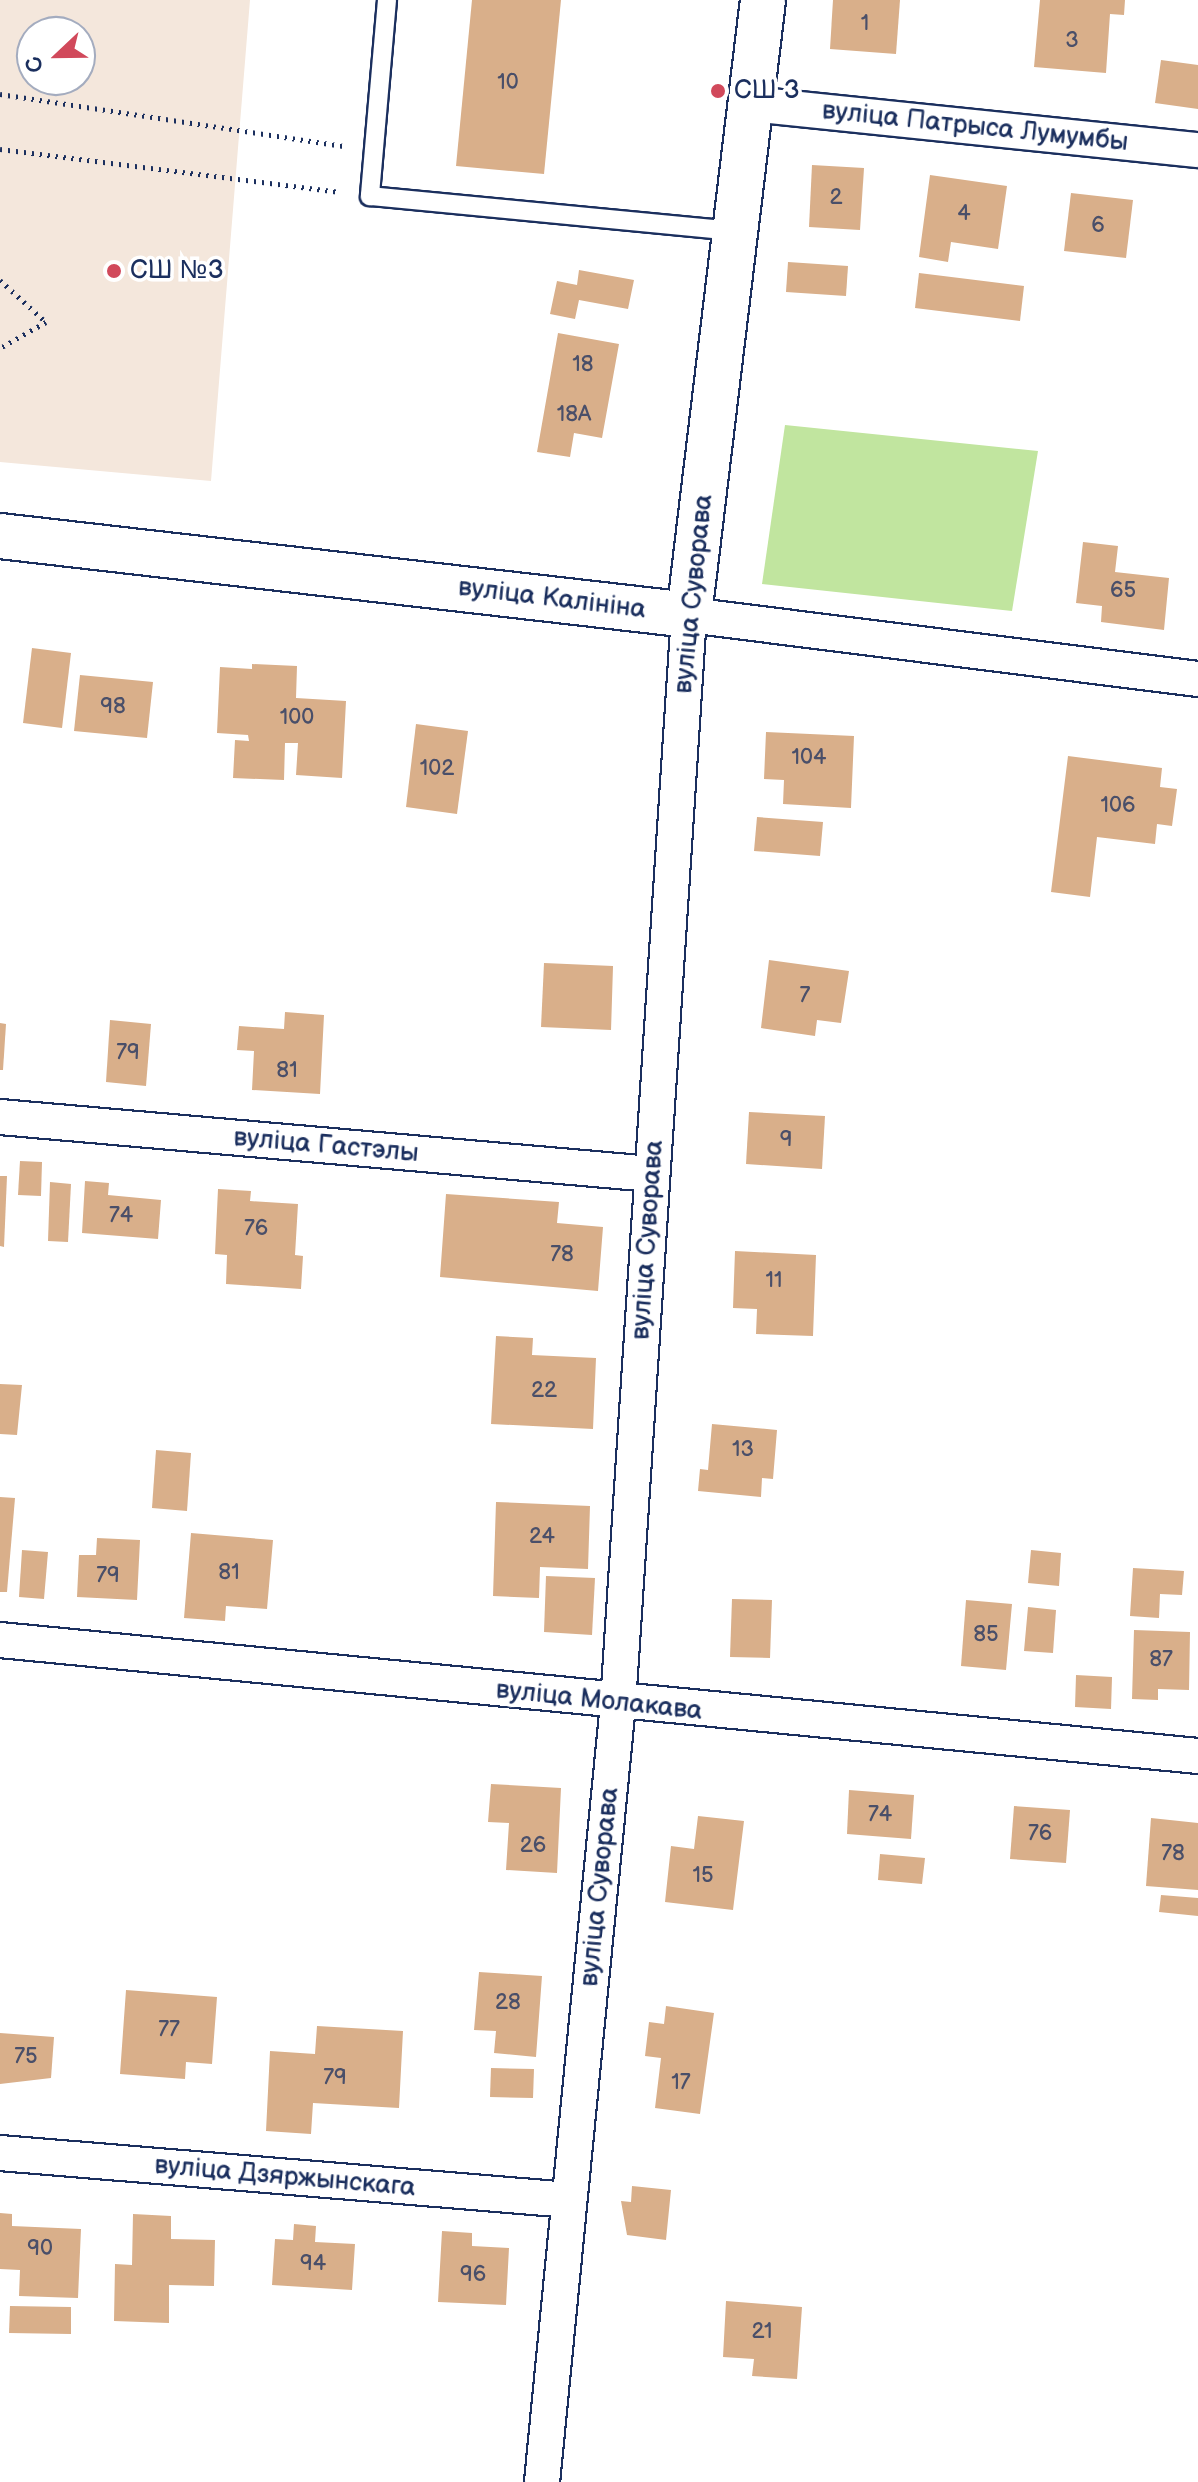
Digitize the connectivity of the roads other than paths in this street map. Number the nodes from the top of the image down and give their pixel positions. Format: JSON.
{"nodes":[{"id":1,"x":387,"y":0,"type":"edge"},
{"id":2,"x":763,"y":0,"type":"edge"},
{"id":3,"x":751,"y":104,"type":"junction"},
{"id":4,"x":1198,"y":150,"type":"edge"},
{"id":5,"x":735,"y":231,"type":"junction"},
{"id":6,"x":0,"y":536,"type":"edge"},
{"id":7,"x":689,"y":615,"type":"junction"},
{"id":8,"x":1198,"y":679,"type":"edge"},
{"id":9,"x":0,"y":1117,"type":"edge"},
{"id":10,"x":652,"y":1174,"type":"junction"},
{"id":11,"x":0,"y":1640,"type":"edge"},
{"id":12,"x":618,"y":1704,"type":"junction"},
{"id":13,"x":1198,"y":1756,"type":"edge"},
{"id":14,"x":0,"y":2153,"type":"edge"},
{"id":15,"x":569,"y":2200,"type":"junction"},
{"id":16,"x":542,"y":2482,"type":"edge"}],
"edges":[{"from":1,"to":5,"type":"lane"},
{"from":2,"to":3,"type":"main road","name":"вуліца Суворава"},
{"from":3,"to":4,"type":"street","name":"вуліца Патрыса Лумумбы"},
{"from":3,"to":5,"type":"main road","name":"вуліца Суворава"},
{"from":5,"to":7,"type":"main road","name":"вуліца Суворава"},
{"from":6,"to":7,"type":"main road","name":"вуліца Калініна"},
{"from":7,"to":8,"type":"street","name":"вуліца Калініна"},
{"from":7,"to":10,"type":"street","name":"вуліца Суворава"},
{"from":9,"to":10,"type":"street","name":"вуліца Гастэлы"},
{"from":10,"to":12,"type":"street","name":"вуліца Суворава"},
{"from":11,"to":12,"type":"street","name":"вуліца Молакава"},
{"from":12,"to":13,"type":"street","name":"вуліца Молакава"},
{"from":12,"to":15,"type":"street","name":"вуліца Суворава"},
{"from":14,"to":15,"type":"street","name":"вуліца Дзяржынскага"},
{"from":15,"to":16,"type":"street","name":"вуліца Суворава"}]}
